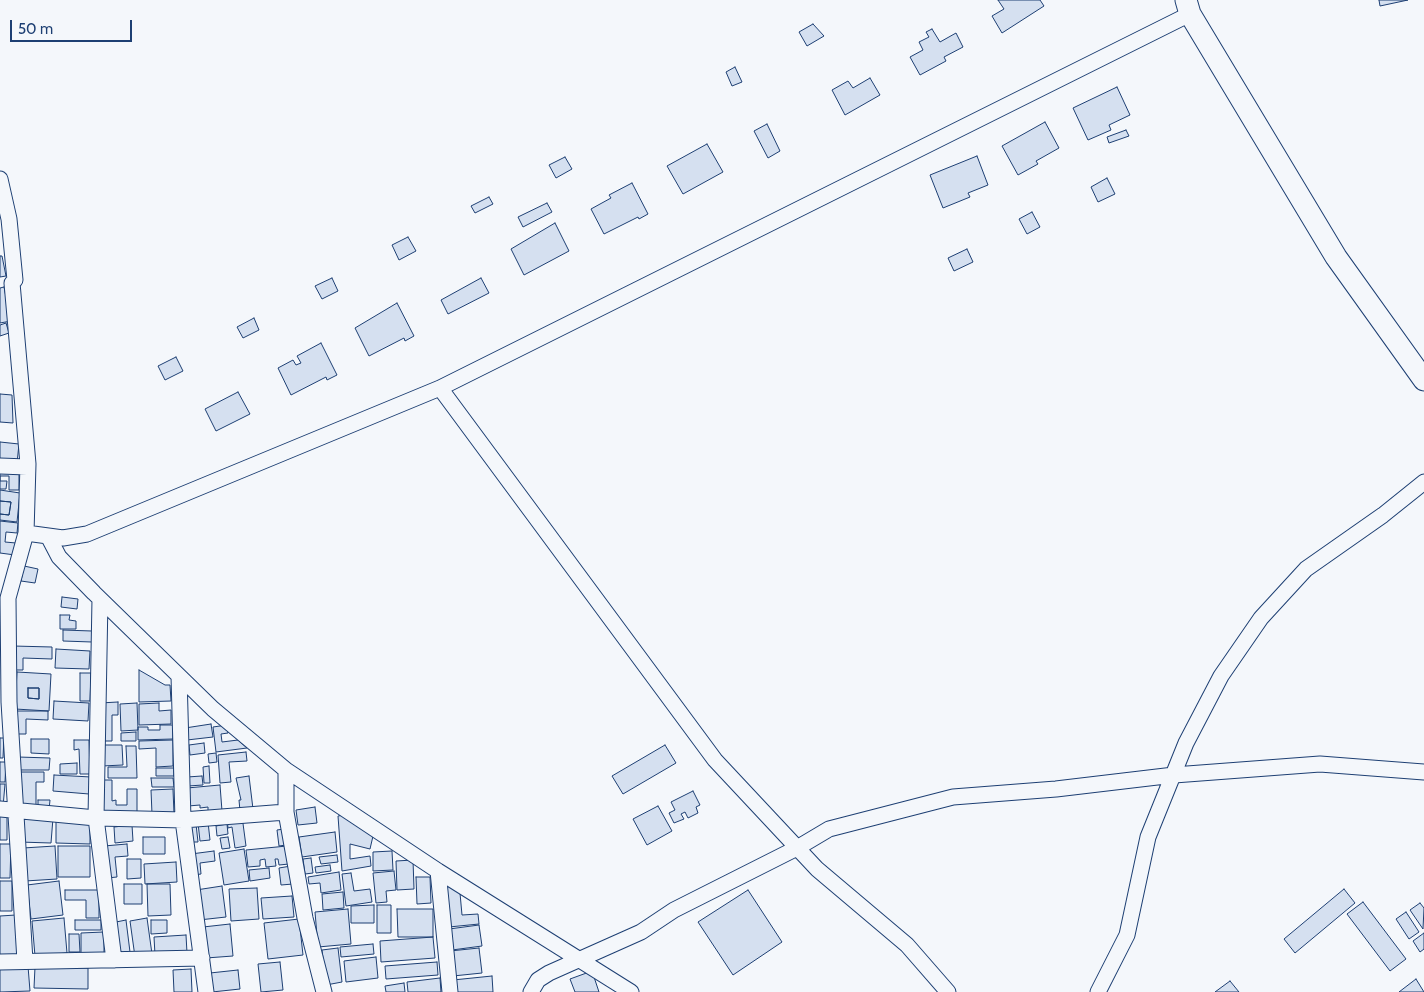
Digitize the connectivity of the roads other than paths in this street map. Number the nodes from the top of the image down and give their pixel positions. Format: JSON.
{"nodes":[{"id":1,"x":1188,"y":7,"type":"edge"},
{"id":2,"x":0,"y":178,"type":"edge"},
{"id":3,"x":6,"y":284,"type":"edge"},
{"id":4,"x":1424,"y":380,"type":"edge"},
{"id":5,"x":440,"y":388,"type":"junction"},
{"id":6,"x":0,"y":466,"type":"edge"},
{"id":7,"x":28,"y":467,"type":"junction"},
{"id":8,"x":1424,"y":482,"type":"edge"},
{"id":9,"x":26,"y":533,"type":"junction"},
{"id":10,"x":48,"y":536,"type":"junction"},
{"id":11,"x":100,"y":599,"type":"junction"},
{"id":12,"x":5,"y":647,"type":"edge"},
{"id":13,"x":179,"y":676,"type":"junction"},
{"id":14,"x":286,"y":770,"type":"junction"},
{"id":15,"x":1424,"y":772,"type":"edge"},
{"id":16,"x":1174,"y":775,"type":"junction"},
{"id":17,"x":0,"y":809,"type":"edge"},
{"id":18,"x":16,"y":809,"type":"junction"},
{"id":19,"x":286,"y":812,"type":"junction"},
{"id":20,"x":96,"y":818,"type":"junction"},
{"id":21,"x":182,"y":820,"type":"junction"},
{"id":22,"x":797,"y":848,"type":"junction"},
{"id":23,"x":438,"y":871,"type":"junction"},
{"id":24,"x":202,"y":958,"type":"junction"},
{"id":25,"x":114,"y":960,"type":"junction"},
{"id":26,"x":577,"y":960,"type":"junction"},
{"id":27,"x":25,"y":961,"type":"junction"},
{"id":28,"x":0,"y":962,"type":"edge"},
{"id":29,"x":206,"y":992,"type":"edge"},
{"id":30,"x":324,"y":992,"type":"edge"},
{"id":31,"x":450,"y":992,"type":"edge"},
{"id":32,"x":531,"y":992,"type":"edge"},
{"id":33,"x":631,"y":992,"type":"edge"},
{"id":34,"x":948,"y":992,"type":"edge"},
{"id":35,"x":1098,"y":992,"type":"edge"}],
"edges":[{"from":1,"to":4,"type":"street"},
{"from":1,"to":5,"type":"street"},
{"from":2,"to":3,"type":"street"},
{"from":3,"to":7,"type":"street"},
{"from":5,"to":10,"type":"street"},
{"from":5,"to":22,"type":"street"},
{"from":6,"to":7,"type":"street"},
{"from":7,"to":9,"type":"street"},
{"from":8,"to":16,"type":"street"},
{"from":9,"to":10,"type":"street"},
{"from":9,"to":12,"type":"street"},
{"from":10,"to":11,"type":"street"},
{"from":11,"to":13,"type":"street"},
{"from":11,"to":20,"type":"street"},
{"from":12,"to":18,"type":"street"},
{"from":13,"to":14,"type":"street"},
{"from":13,"to":21,"type":"street"},
{"from":14,"to":19,"type":"street"},
{"from":14,"to":23,"type":"street"},
{"from":15,"to":16,"type":"street"},
{"from":16,"to":22,"type":"street"},
{"from":16,"to":35,"type":"street"},
{"from":17,"to":18,"type":"street"},
{"from":18,"to":20,"type":"street"},
{"from":18,"to":27,"type":"street"},
{"from":19,"to":21,"type":"street"},
{"from":19,"to":30,"type":"street"},
{"from":20,"to":21,"type":"street"},
{"from":20,"to":25,"type":"street"},
{"from":21,"to":24,"type":"street"},
{"from":22,"to":26,"type":"street"},
{"from":22,"to":34,"type":"street"},
{"from":23,"to":26,"type":"street"},
{"from":23,"to":31,"type":"street"},
{"from":24,"to":25,"type":"street"},
{"from":24,"to":29,"type":"street"},
{"from":25,"to":27,"type":"street"},
{"from":26,"to":32,"type":"street"},
{"from":26,"to":33,"type":"street"},
{"from":27,"to":28,"type":"street"}]}
